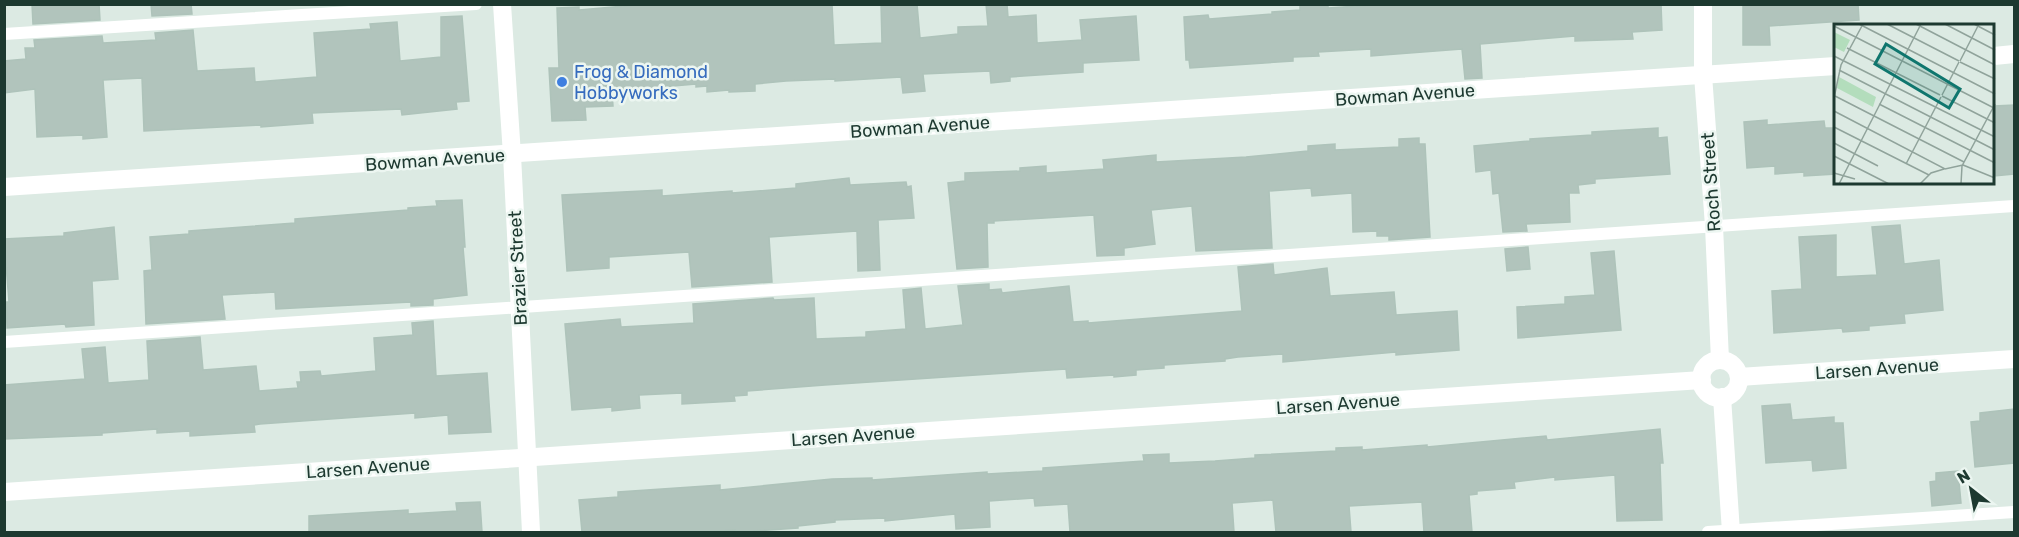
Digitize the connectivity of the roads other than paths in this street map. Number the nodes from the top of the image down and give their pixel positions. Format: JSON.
{"nodes":[{"id":1,"x":476,"y":4,"type":"edge"},
{"id":2,"x":502,"y":4,"type":"edge"},
{"id":3,"x":1703,"y":4,"type":"edge"},
{"id":4,"x":4,"y":34,"type":"edge"},
{"id":5,"x":2014,"y":54,"type":"edge"},
{"id":6,"x":1995,"y":56,"type":"edge"},
{"id":7,"x":1834,"y":66,"type":"edge"},
{"id":8,"x":1703,"y":75,"type":"junction"},
{"id":9,"x":512,"y":155,"type":"junction"},
{"id":10,"x":4,"y":187,"type":"edge"},
{"id":11,"x":2014,"y":206,"type":"edge"},
{"id":12,"x":1714,"y":226,"type":"junction"},
{"id":13,"x":520,"y":307,"type":"junction"},
{"id":14,"x":4,"y":342,"type":"edge"},
{"id":15,"x":2014,"y":359,"type":"edge"},
{"id":16,"x":1720,"y":360,"type":"junction"},
{"id":17,"x":1739,"y":377,"type":"junction"},
{"id":18,"x":1702,"y":380,"type":"junction"},
{"id":19,"x":1722,"y":397,"type":"junction"},
{"id":20,"x":528,"y":457,"type":"junction"},
{"id":21,"x":4,"y":492,"type":"edge"},
{"id":22,"x":2014,"y":512,"type":"edge"},
{"id":23,"x":531,"y":532,"type":"edge"},
{"id":24,"x":1708,"y":532,"type":"edge"},
{"id":25,"x":1731,"y":532,"type":"edge"}],
"edges":[{"from":1,"to":4,"type":"lane"},
{"from":2,"to":9,"type":"street","name":"Brazier Street"},
{"from":3,"to":8,"type":"street","name":"Roch Street"},
{"from":5,"to":6,"type":"street"},
{"from":7,"to":8,"type":"street","name":"Bowman Avenue"},
{"from":8,"to":9,"type":"street","name":"Bowman Avenue"},
{"from":8,"to":12,"type":"street","name":"Roch Street"},
{"from":9,"to":10,"type":"street","name":"Bowman Avenue"},
{"from":9,"to":13,"type":"street","name":"Brazier Street"},
{"from":11,"to":12,"type":"lane"},
{"from":12,"to":13,"type":"lane"},
{"from":12,"to":16,"type":"street","name":"Roch Street"},
{"from":13,"to":14,"type":"lane"},
{"from":13,"to":20,"type":"street","name":"Brazier Street"},
{"from":15,"to":17,"type":"street","name":"Larsen Avenue"},
{"from":16,"to":17,"type":"street"},
{"from":16,"to":18,"type":"street"},
{"from":17,"to":19,"type":"street"},
{"from":18,"to":19,"type":"street"},
{"from":18,"to":20,"type":"street","name":"Larsen Avenue"},
{"from":19,"to":25,"type":"street"},
{"from":20,"to":21,"type":"street","name":"Larsen Avenue"},
{"from":20,"to":23,"type":"street","name":"Brazier Street"},
{"from":22,"to":25,"type":"lane"},
{"from":24,"to":25,"type":"lane"}]}
